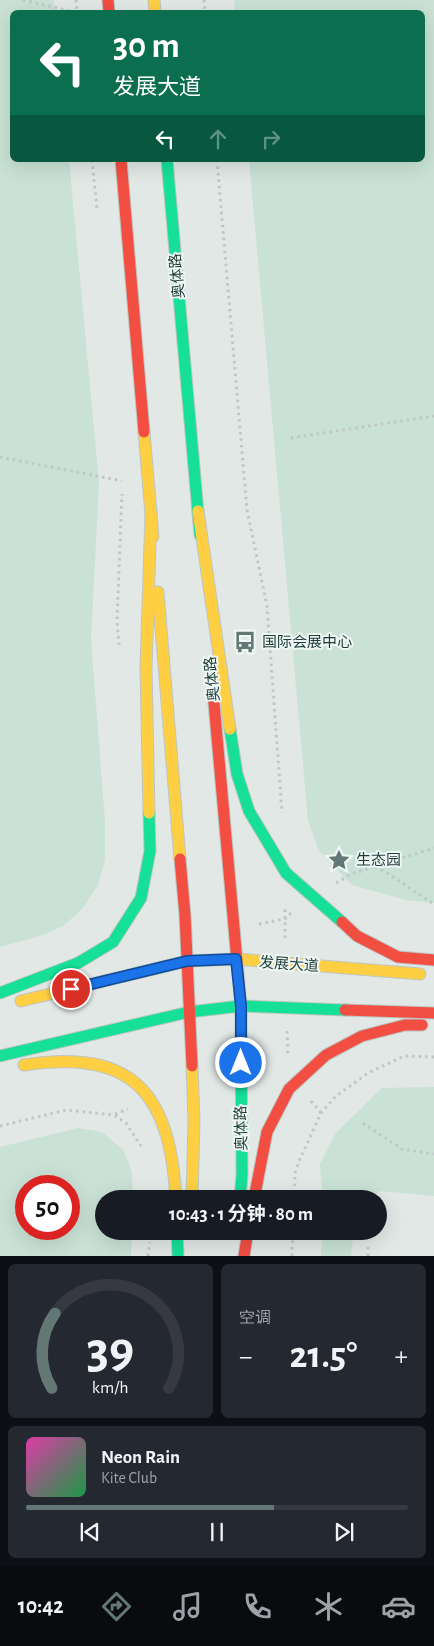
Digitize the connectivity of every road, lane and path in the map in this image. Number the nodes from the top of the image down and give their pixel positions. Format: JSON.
{"nodes":[{"id":1,"x":23,"y":0,"type":"edge"},
{"id":2,"x":66,"y":10,"type":"edge"},
{"id":3,"x":92,"y":162,"type":"edge"},
{"id":4,"x":122,"y":162,"type":"edge"},
{"id":5,"x":167,"y":162,"type":"edge"},
{"id":6,"x":217,"y":162,"type":"edge"},
{"id":7,"x":98,"y":218,"type":"dead end"},
{"id":8,"x":434,"y":416,"type":"edge"},
{"id":9,"x":290,"y":438,"type":"dead end"},
{"id":10,"x":0,"y":457,"type":"edge"},
{"id":11,"x":122,"y":472,"type":"dead end"},
{"id":12,"x":122,"y":481,"type":"junction"},
{"id":13,"x":198,"y":511,"type":"junction"},
{"id":14,"x":151,"y":513,"type":"junction"},
{"id":15,"x":120,"y":650,"type":"dead end"},
{"id":16,"x":282,"y":817,"type":"dead end"},
{"id":17,"x":434,"y":848,"type":"edge"},
{"id":18,"x":374,"y":867,"type":"junction"},
{"id":19,"x":286,"y":872,"type":"junction"},
{"id":20,"x":318,"y":901,"type":"junction"},
{"id":21,"x":434,"y":904,"type":"edge"},
{"id":22,"x":285,"y":932,"type":"dead end"},
{"id":23,"x":236,"y":959,"type":"junction"},
{"id":24,"x":434,"y":960,"type":"edge"},
{"id":25,"x":187,"y":961,"type":"junction"},
{"id":26,"x":434,"y":975,"type":"edge"},
{"id":27,"x":0,"y":993,"type":"edge"},
{"id":28,"x":10,"y":1004,"type":"dead end"},
{"id":29,"x":241,"y":1006,"type":"junction"},
{"id":30,"x":190,"y":1012,"type":"junction"},
{"id":31,"x":434,"y":1013,"type":"edge"},
{"id":32,"x":434,"y":1026,"type":"edge"},
{"id":33,"x":0,"y":1056,"type":"edge"},
{"id":34,"x":434,"y":1056,"type":"edge"},
{"id":35,"x":10,"y":1067,"type":"dead end"},
{"id":36,"x":362,"y":1123,"type":"dead end"},
{"id":37,"x":0,"y":1126,"type":"edge"},
{"id":38,"x":144,"y":1151,"type":"dead end"},
{"id":39,"x":434,"y":1154,"type":"edge"},
{"id":40,"x":176,"y":1190,"type":"edge"},
{"id":41,"x":192,"y":1190,"type":"edge"},
{"id":42,"x":241,"y":1190,"type":"edge"},
{"id":43,"x":256,"y":1190,"type":"edge"},
{"id":44,"x":294,"y":1190,"type":"edge"},
{"id":45,"x":177,"y":1240,"type":"edge"},
{"id":46,"x":237,"y":1240,"type":"edge"},
{"id":47,"x":247,"y":1240,"type":"edge"},
{"id":48,"x":293,"y":1240,"type":"edge"},
{"id":49,"x":368,"y":1246,"type":"dead end"},
{"id":50,"x":178,"y":1256,"type":"edge"},
{"id":51,"x":236,"y":1256,"type":"edge"},
{"id":52,"x":244,"y":1256,"type":"edge"},
{"id":53,"x":292,"y":1256,"type":"edge"},
{"id":54,"x":368,"y":1256,"type":"edge"}],
"edges":[{"from":1,"to":2,"type":"path"},
{"from":3,"to":7,"type":"path"},
{"from":4,"to":14,"type":"main road"},
{"from":5,"to":13,"type":"main road","name":"奥体路"},
{"from":6,"to":16,"type":"path"},
{"from":8,"to":9,"type":"path"},
{"from":10,"to":12,"type":"path"},
{"from":11,"to":12,"type":"path"},
{"from":12,"to":15,"type":"path"},
{"from":13,"to":19,"type":"main road"},
{"from":13,"to":23,"type":"main road","name":"奥体路"},
{"from":14,"to":25,"type":"main road"},
{"from":14,"to":27,"type":"main road"},
{"from":17,"to":18,"type":"path"},
{"from":18,"to":20,"type":"path"},
{"from":18,"to":21,"type":"path"},
{"from":19,"to":20,"type":"main road"},
{"from":19,"to":22,"type":"path"},
{"from":20,"to":24,"type":"main road"},
{"from":23,"to":25,"type":"main road","name":"发展大道"},
{"from":23,"to":26,"type":"main road","name":"发展大道"},
{"from":23,"to":29,"type":"main road","name":"奥体路"},
{"from":25,"to":28,"type":"main road","name":"发展大道"},
{"from":25,"to":30,"type":"main road"},
{"from":29,"to":30,"type":"main road"},
{"from":29,"to":31,"type":"main road"},
{"from":29,"to":42,"type":"main road","name":"奥体路"},
{"from":30,"to":33,"type":"main road"},
{"from":30,"to":41,"type":"main road"},
{"from":32,"to":43,"type":"main road"},
{"from":34,"to":44,"type":"path"},
{"from":35,"to":40,"type":"main road"},
{"from":36,"to":39,"type":"path"},
{"from":37,"to":38,"type":"path"},
{"from":45,"to":50,"type":"main road"},
{"from":46,"to":51,"type":"main road"},
{"from":47,"to":52,"type":"main road"},
{"from":48,"to":53,"type":"path"},
{"from":49,"to":54,"type":"path"}]}
